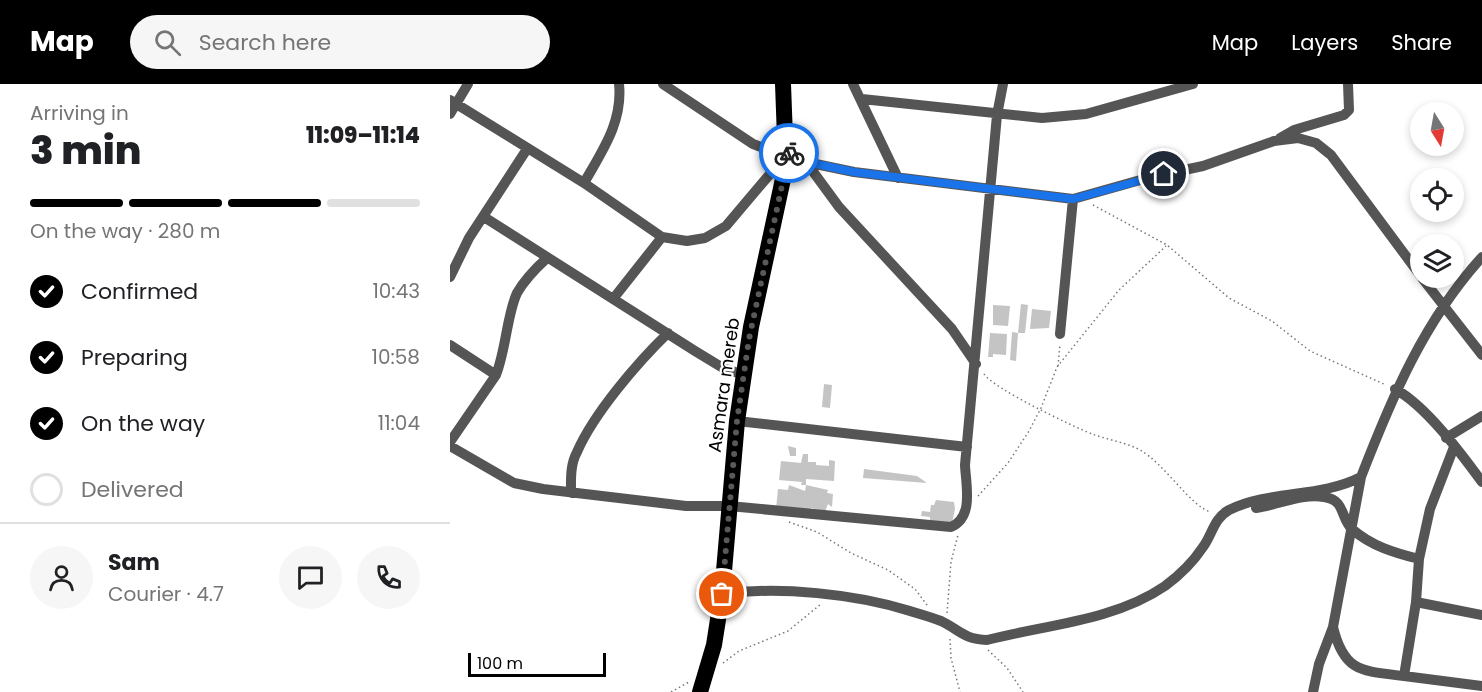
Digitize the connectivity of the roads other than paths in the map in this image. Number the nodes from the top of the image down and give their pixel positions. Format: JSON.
{"nodes":[{"id":1,"x":468,"y":84,"type":"edge"},
{"id":2,"x":619,"y":84,"type":"edge"},
{"id":3,"x":663,"y":84,"type":"edge"},
{"id":4,"x":783,"y":84,"type":"edge"},
{"id":5,"x":854,"y":84,"type":"edge"},
{"id":6,"x":1003,"y":84,"type":"edge"},
{"id":7,"x":1193,"y":84,"type":"edge"},
{"id":8,"x":1348,"y":84,"type":"edge"},
{"id":9,"x":862,"y":99,"type":"junction"},
{"id":10,"x":452,"y":106,"type":"edge"},
{"id":11,"x":997,"y":115,"type":"junction"},
{"id":12,"x":1274,"y":141,"type":"junction"},
{"id":13,"x":527,"y":149,"type":"junction"},
{"id":14,"x":782,"y":152,"type":"junction"},
{"id":15,"x":807,"y":162,"type":"junction"},
{"id":16,"x":898,"y":178,"type":"junction"},
{"id":17,"x":584,"y":183,"type":"junction"},
{"id":18,"x":992,"y":189,"type":"junction"},
{"id":19,"x":1076,"y":198,"type":"junction"},
{"id":20,"x":484,"y":218,"type":"junction"},
{"id":21,"x":663,"y":237,"type":"junction"},
{"id":22,"x":1482,"y":257,"type":"edge"},
{"id":23,"x":548,"y":258,"type":"junction"},
{"id":24,"x":1410,"y":261,"type":"edge"},
{"id":25,"x":450,"y":277,"type":"edge"},
{"id":26,"x":1430,"y":288,"type":"edge"},
{"id":27,"x":613,"y":299,"type":"junction"},
{"id":28,"x":1443,"y":305,"type":"junction"},
{"id":29,"x":668,"y":333,"type":"junction"},
{"id":30,"x":1060,"y":334,"type":"road end"},
{"id":31,"x":450,"y":345,"type":"edge"},
{"id":32,"x":1482,"y":355,"type":"edge"},
{"id":33,"x":976,"y":364,"type":"junction"},
{"id":34,"x":496,"y":375,"type":"junction"},
{"id":35,"x":744,"y":375,"type":"junction"},
{"id":36,"x":1395,"y":389,"type":"junction"},
{"id":37,"x":1482,"y":416,"type":"edge"},
{"id":38,"x":737,"y":421,"type":"junction"},
{"id":39,"x":1450,"y":443,"type":"junction"},
{"id":40,"x":450,"y":444,"type":"edge"},
{"id":41,"x":967,"y":447,"type":"junction"},
{"id":42,"x":1361,"y":477,"type":"junction"},
{"id":43,"x":1482,"y":482,"type":"edge"},
{"id":44,"x":572,"y":493,"type":"junction"},
{"id":45,"x":729,"y":506,"type":"junction"},
{"id":46,"x":1228,"y":510,"type":"junction"},
{"id":47,"x":1350,"y":527,"type":"junction"},
{"id":48,"x":1419,"y":559,"type":"junction"},
{"id":49,"x":722,"y":594,"type":"junction"},
{"id":50,"x":1416,"y":602,"type":"junction"},
{"id":51,"x":1482,"y":615,"type":"edge"},
{"id":52,"x":1333,"y":627,"type":"junction"},
{"id":53,"x":1404,"y":676,"type":"junction"},
{"id":54,"x":1482,"y":686,"type":"edge"},
{"id":55,"x":700,"y":692,"type":"edge"},
{"id":56,"x":1313,"y":692,"type":"edge"}],
"edges":[{"from":1,"to":10,"type":"street"},
{"from":2,"to":17,"type":"street"},
{"from":3,"to":14,"type":"street"},
{"from":4,"to":14,"type":"highway","name":"Asmara mereb"},
{"from":5,"to":9,"type":"street"},
{"from":6,"to":11,"type":"street"},
{"from":7,"to":11,"type":"street"},
{"from":8,"to":12,"type":"street"},
{"from":9,"to":11,"type":"street"},
{"from":9,"to":16,"type":"street"},
{"from":10,"to":13,"type":"street"},
{"from":11,"to":18,"type":"street"},
{"from":12,"to":19,"type":"street"},
{"from":12,"to":24,"type":"street"},
{"from":13,"to":17,"type":"street"},
{"from":13,"to":20,"type":"street"},
{"from":14,"to":15,"type":"street"},
{"from":14,"to":21,"type":"street"},
{"from":14,"to":35,"type":"highway","name":"Asmara mereb"},
{"from":15,"to":16,"type":"street"},
{"from":15,"to":33,"type":"street"},
{"from":16,"to":18,"type":"street"},
{"from":17,"to":21,"type":"street"},
{"from":18,"to":19,"type":"street"},
{"from":18,"to":33,"type":"street"},
{"from":19,"to":30,"type":"street"},
{"from":20,"to":23,"type":"street"},
{"from":20,"to":25,"type":"street"},
{"from":21,"to":27,"type":"street"},
{"from":22,"to":28,"type":"street"},
{"from":23,"to":27,"type":"street"},
{"from":23,"to":34,"type":"street"},
{"from":26,"to":28,"type":"street"},
{"from":27,"to":29,"type":"street"},
{"from":28,"to":32,"type":"street"},
{"from":28,"to":36,"type":"street"},
{"from":29,"to":35,"type":"street"},
{"from":29,"to":44,"type":"street"},
{"from":31,"to":34,"type":"street"},
{"from":33,"to":41,"type":"street"},
{"from":34,"to":40,"type":"street"},
{"from":35,"to":38,"type":"highway","name":"Asmara mereb"},
{"from":36,"to":39,"type":"street"},
{"from":36,"to":42,"type":"street"},
{"from":37,"to":39,"type":"street"},
{"from":38,"to":41,"type":"street"},
{"from":38,"to":45,"type":"highway","name":"Asmara mereb"},
{"from":39,"to":43,"type":"street"},
{"from":39,"to":48,"type":"street"},
{"from":40,"to":44,"type":"street"},
{"from":41,"to":45,"type":"street"},
{"from":42,"to":46,"type":"street"},
{"from":42,"to":47,"type":"street"},
{"from":44,"to":45,"type":"street"},
{"from":45,"to":49,"type":"highway","name":"Asmara mereb"},
{"from":46,"to":47,"type":"street"},
{"from":46,"to":49,"type":"street"},
{"from":47,"to":48,"type":"street"},
{"from":47,"to":52,"type":"street"},
{"from":48,"to":50,"type":"street"},
{"from":49,"to":55,"type":"highway","name":"Asmara mereb"},
{"from":50,"to":51,"type":"street"},
{"from":50,"to":53,"type":"street"},
{"from":52,"to":53,"type":"street"},
{"from":52,"to":56,"type":"street"},
{"from":53,"to":54,"type":"street"}]}
